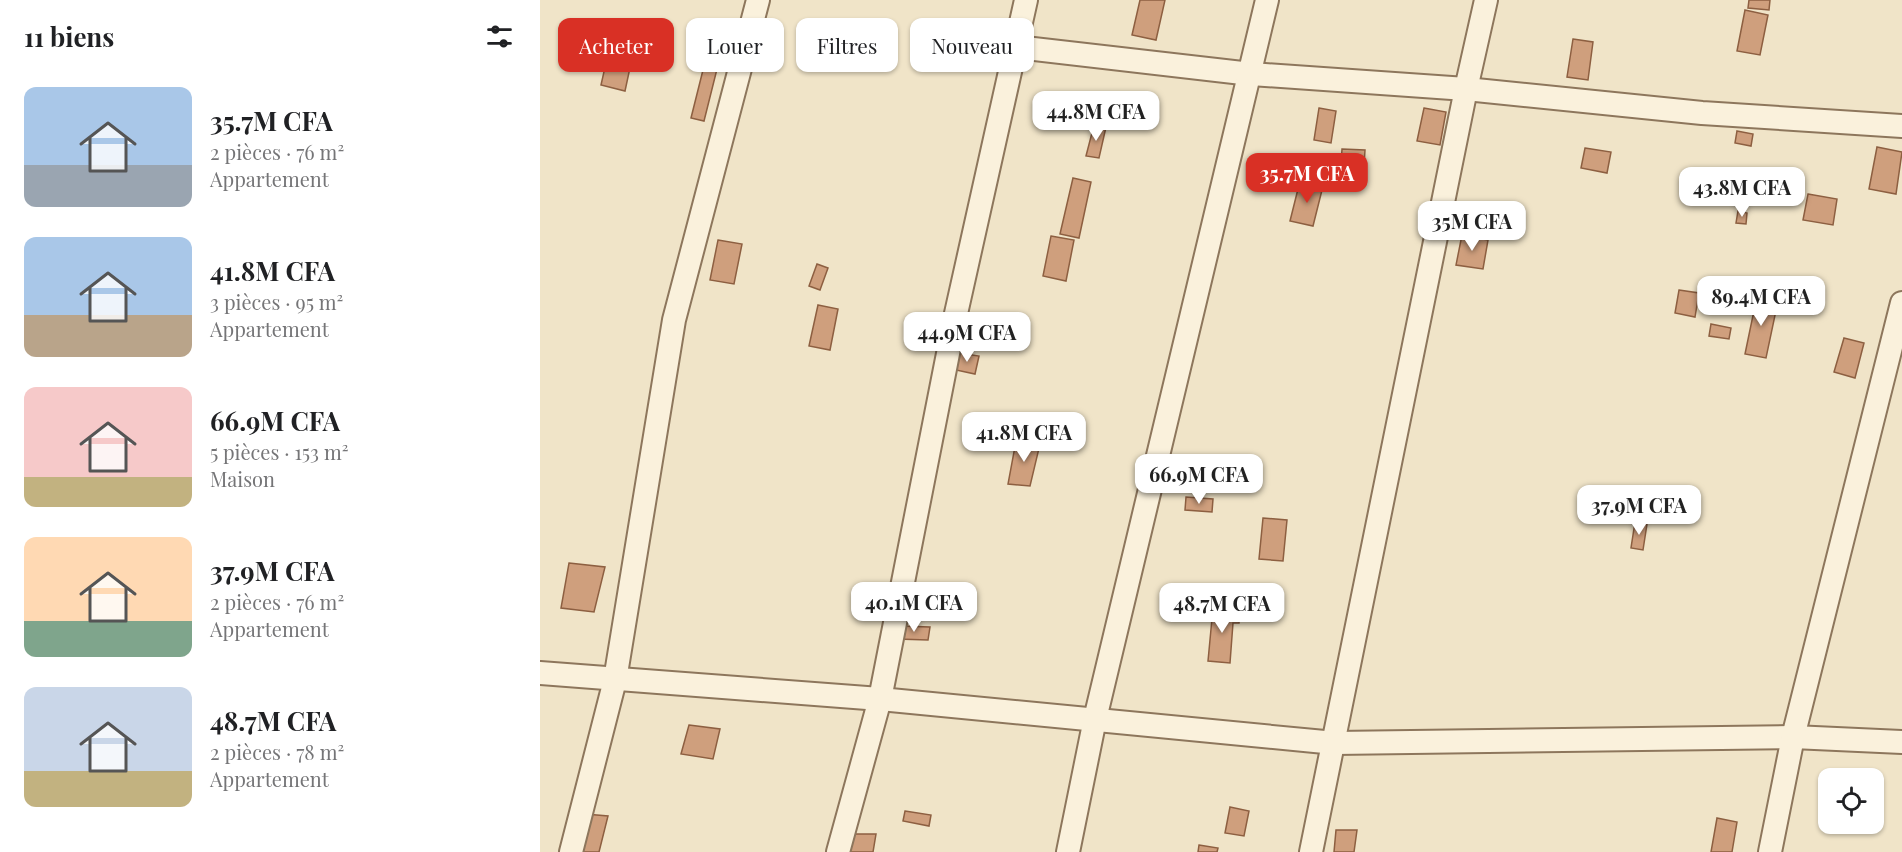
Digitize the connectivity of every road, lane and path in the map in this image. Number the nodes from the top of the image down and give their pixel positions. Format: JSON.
{"nodes":[{"id":1,"x":758,"y":0,"type":"edge"},
{"id":2,"x":1026,"y":0,"type":"edge"},
{"id":3,"x":1267,"y":0,"type":"edge"},
{"id":4,"x":1486,"y":0,"type":"edge"},
{"id":5,"x":1022,"y":18,"type":"edge"},
{"id":6,"x":1034,"y":49,"type":"edge"},
{"id":7,"x":1010,"y":72,"type":"edge"},
{"id":8,"x":1251,"y":74,"type":"junction"},
{"id":9,"x":1466,"y":89,"type":"junction"},
{"id":10,"x":1902,"y":126,"type":"edge"},
{"id":11,"x":1902,"y":303,"type":"edge"},
{"id":12,"x":540,"y":673,"type":"edge"},
{"id":13,"x":615,"y":680,"type":"junction"},
{"id":14,"x":880,"y":699,"type":"junction"},
{"id":15,"x":1095,"y":719,"type":"junction"},
{"id":16,"x":1793,"y":737,"type":"junction"},
{"id":17,"x":1902,"y":742,"type":"edge"},
{"id":18,"x":1335,"y":743,"type":"junction"},
{"id":19,"x":571,"y":852,"type":"edge"},
{"id":20,"x":838,"y":852,"type":"edge"},
{"id":21,"x":1068,"y":852,"type":"edge"},
{"id":22,"x":1311,"y":852,"type":"edge"},
{"id":23,"x":1770,"y":852,"type":"edge"}],
"edges":[{"from":1,"to":13,"type":"street"},
{"from":2,"to":5,"type":"street"},
{"from":3,"to":8,"type":"street"},
{"from":4,"to":9,"type":"street"},
{"from":6,"to":8,"type":"street"},
{"from":7,"to":14,"type":"street"},
{"from":8,"to":9,"type":"street"},
{"from":8,"to":15,"type":"street"},
{"from":9,"to":10,"type":"street"},
{"from":9,"to":18,"type":"street"},
{"from":11,"to":16,"type":"street"},
{"from":12,"to":13,"type":"street"},
{"from":13,"to":14,"type":"street"},
{"from":13,"to":19,"type":"street"},
{"from":14,"to":15,"type":"street"},
{"from":14,"to":20,"type":"street"},
{"from":15,"to":18,"type":"street"},
{"from":15,"to":21,"type":"street"},
{"from":16,"to":17,"type":"street"},
{"from":16,"to":18,"type":"street"},
{"from":16,"to":23,"type":"street"},
{"from":18,"to":22,"type":"street"}]}
